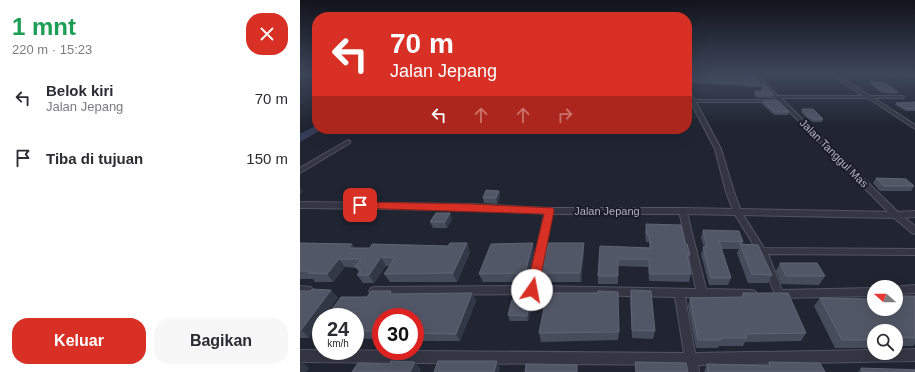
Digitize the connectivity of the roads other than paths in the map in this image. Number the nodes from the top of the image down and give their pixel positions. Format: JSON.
{"nodes":[{"id":1,"x":771,"y":91,"type":"edge"},
{"id":2,"x":861,"y":91,"type":"edge"},
{"id":3,"x":870,"y":97,"type":"junction"},
{"id":4,"x":902,"y":97,"type":"dead end"},
{"id":5,"x":779,"y":99,"type":"junction"},
{"id":6,"x":693,"y":101,"type":"joint"},
{"id":7,"x":915,"y":127,"type":"edge"},
{"id":8,"x":348,"y":142,"type":"dead end"},
{"id":9,"x":300,"y":171,"type":"edge"},
{"id":10,"x":300,"y":204,"type":"edge"},
{"id":11,"x":549,"y":211,"type":"junction"},
{"id":12,"x":683,"y":211,"type":"junction"},
{"id":13,"x":738,"y":212,"type":"junction"},
{"id":14,"x":915,"y":214,"type":"edge"},
{"id":15,"x":896,"y":215,"type":"junction"},
{"id":16,"x":915,"y":231,"type":"edge"},
{"id":17,"x":762,"y":251,"type":"junction"},
{"id":18,"x":915,"y":252,"type":"edge"},
{"id":19,"x":915,"y":289,"type":"edge"},
{"id":20,"x":532,"y":290,"type":"junction"},
{"id":21,"x":903,"y":290,"type":"edge"},
{"id":22,"x":374,"y":291,"type":"edge"},
{"id":23,"x":867,"y":292,"type":"edge"},
{"id":24,"x":679,"y":293,"type":"junction"},
{"id":25,"x":702,"y":293,"type":"junction"},
{"id":26,"x":771,"y":294,"type":"junction"},
{"id":27,"x":915,"y":355,"type":"edge"},
{"id":28,"x":300,"y":356,"type":"edge"},
{"id":29,"x":690,"y":359,"type":"junction"},
{"id":30,"x":693,"y":372,"type":"edge"}],
"edges":[{"from":1,"to":5,"type":"street","name":"Jalan Tanggul Mas"},
{"from":2,"to":3,"type":"street"},
{"from":3,"to":4,"type":"street"},
{"from":3,"to":5,"type":"street"},
{"from":3,"to":7,"type":"street"},
{"from":5,"to":6,"type":"street"},
{"from":5,"to":15,"type":"street","name":"Jalan Tanggul Mas"},
{"from":6,"to":13,"type":"street"},
{"from":8,"to":9,"type":"street"},
{"from":10,"to":11,"type":"street","name":"Jalan Jepang"},
{"from":11,"to":12,"type":"street","name":"Jalan Jepang"},
{"from":11,"to":20,"type":"street"},
{"from":12,"to":13,"type":"street","name":"Jalan Jepang"},
{"from":12,"to":25,"type":"street"},
{"from":13,"to":15,"type":"street","name":"Jalan Jepang"},
{"from":13,"to":17,"type":"street"},
{"from":14,"to":15,"type":"street","name":"Jalan Jepang"},
{"from":15,"to":16,"type":"street","name":"Jalan Tanggul Mas"},
{"from":17,"to":18,"type":"street"},
{"from":17,"to":26,"type":"street"},
{"from":19,"to":21,"type":"street"},
{"from":20,"to":22,"type":"street"},
{"from":20,"to":24,"type":"street"},
{"from":23,"to":26,"type":"street"},
{"from":24,"to":25,"type":"street"},
{"from":24,"to":29,"type":"street"},
{"from":25,"to":26,"type":"street"},
{"from":27,"to":29,"type":"street"},
{"from":28,"to":29,"type":"street"},
{"from":29,"to":30,"type":"street"}]}
